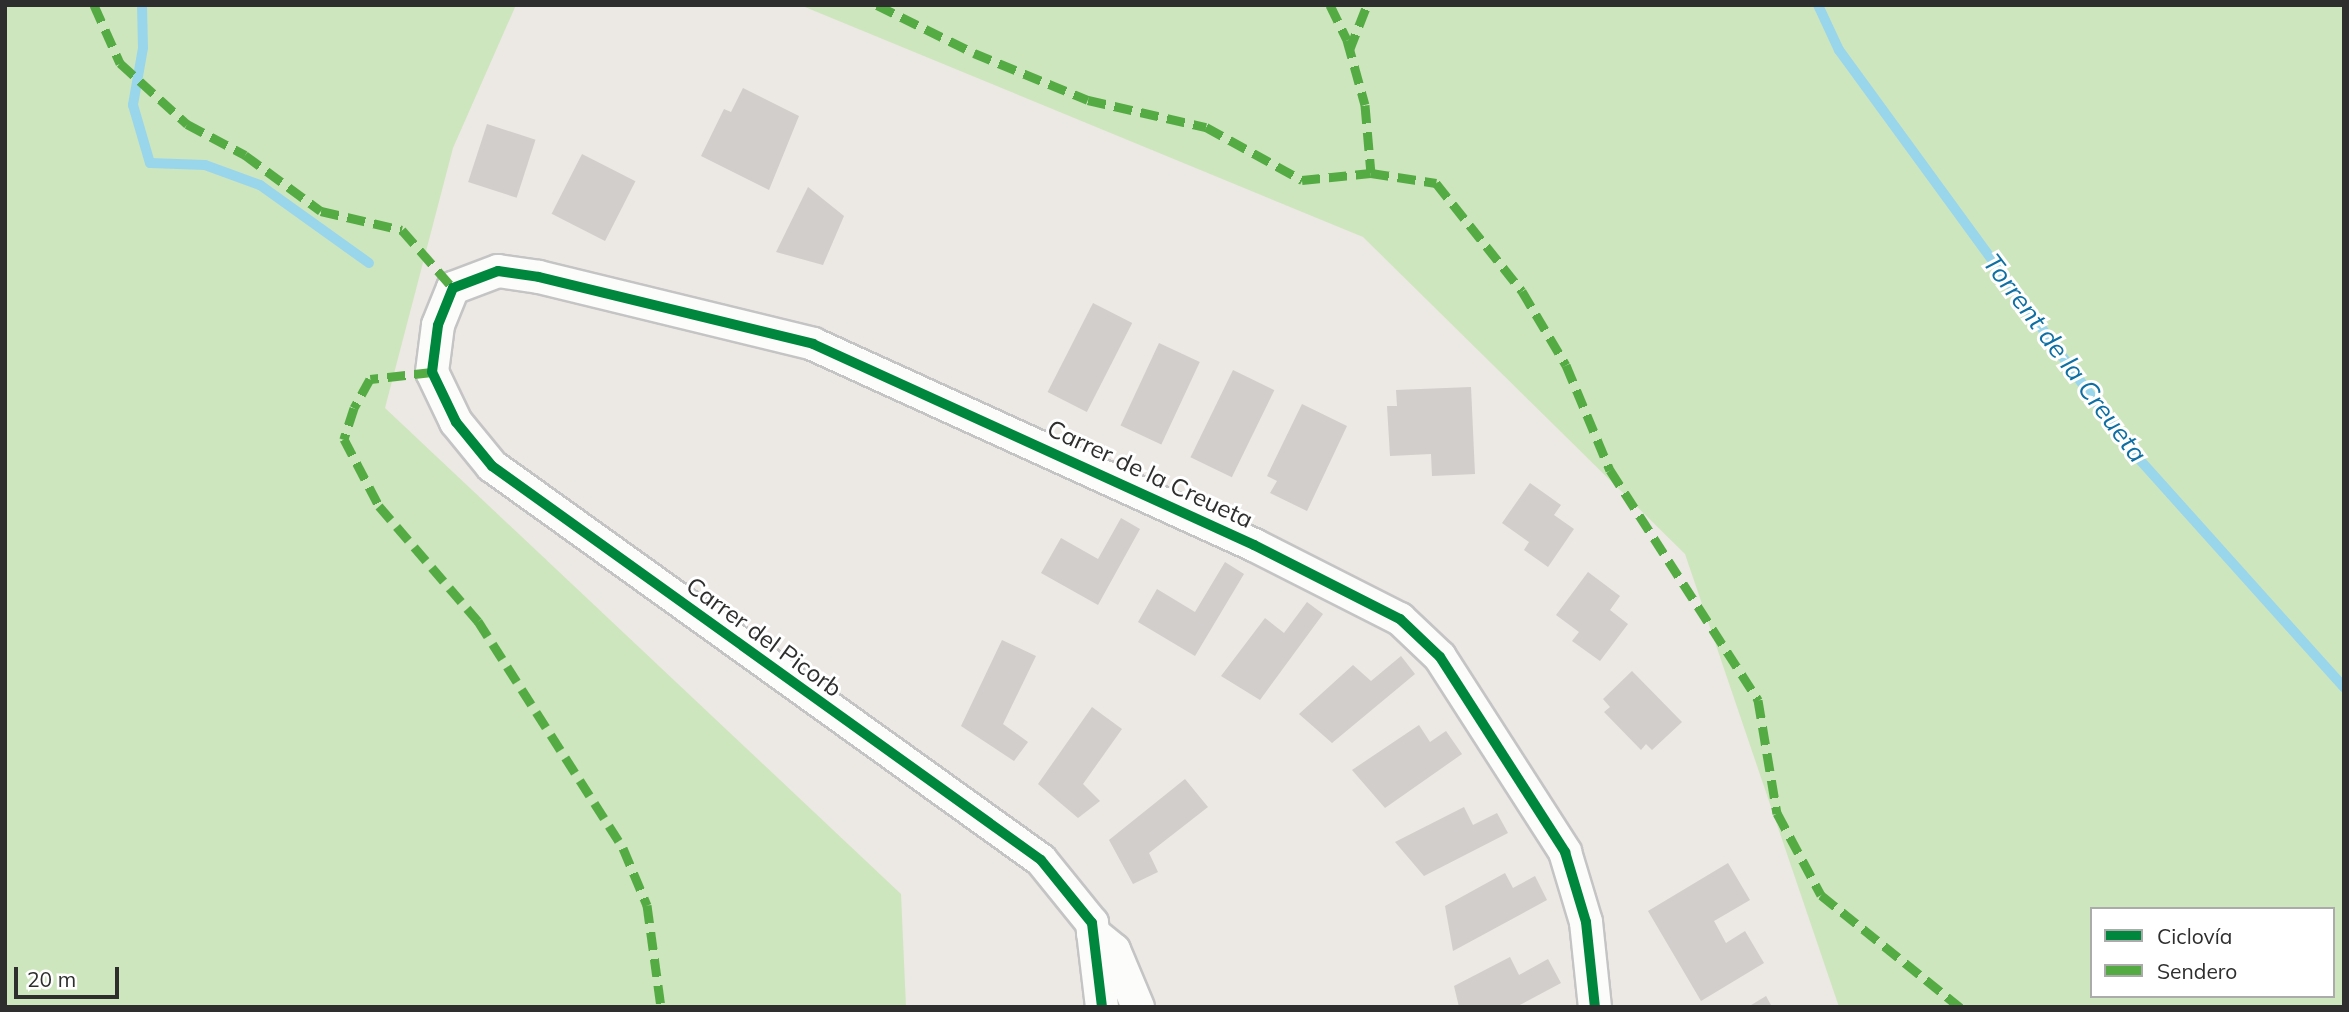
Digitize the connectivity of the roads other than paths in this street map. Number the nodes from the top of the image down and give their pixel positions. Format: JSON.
{"nodes":[{"id":1,"x":453,"y":288,"type":"joint"},
{"id":2,"x":1093,"y":933,"type":"junction"},
{"id":3,"x":1102,"y":1007,"type":"edge"},
{"id":4,"x":1138,"y":1007,"type":"edge"},
{"id":5,"x":1595,"y":1007,"type":"edge"}],
"edges":[{"from":1,"to":2,"type":"street","name":"Carrer del Picorb"},
{"from":1,"to":5,"type":"street","name":"Carrer de la Creueta"},
{"from":2,"to":3,"type":"street","name":"Carrer del Picorb"},
{"from":2,"to":4,"type":"street","name":"Carrer del Picorb"}]}
